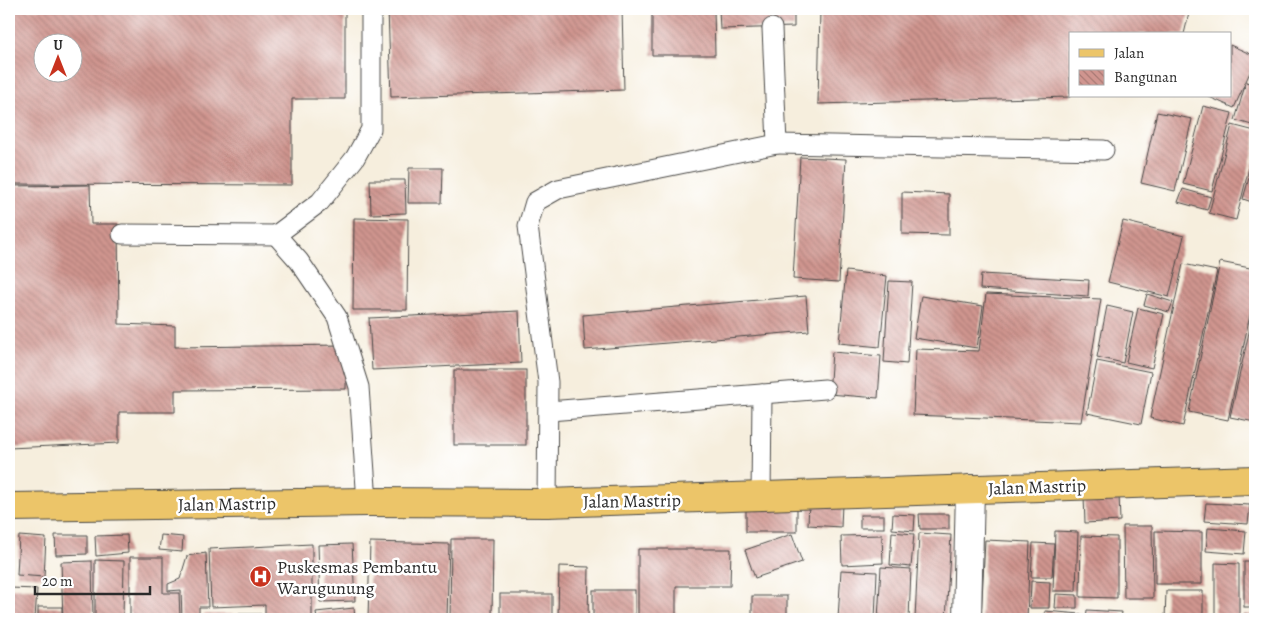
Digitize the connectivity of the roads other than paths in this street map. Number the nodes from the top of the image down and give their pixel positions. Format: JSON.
{"nodes":[{"id":1,"x":371,"y":9,"type":"edge"},
{"id":2,"x":772,"y":28,"type":"dead end"},
{"id":3,"x":777,"y":144,"type":"junction"},
{"id":4,"x":1104,"y":150,"type":"dead end"},
{"id":5,"x":122,"y":234,"type":"dead end"},
{"id":6,"x":276,"y":235,"type":"junction"},
{"id":7,"x":825,"y":389,"type":"dead end"},
{"id":8,"x":762,"y":394,"type":"junction"},
{"id":9,"x":549,"y":411,"type":"junction"},
{"id":10,"x":1255,"y":480,"type":"edge"},
{"id":11,"x":970,"y":489,"type":"junction"},
{"id":12,"x":761,"y":498,"type":"junction"},
{"id":13,"x":367,"y":502,"type":"junction"},
{"id":14,"x":547,"y":503,"type":"junction"},
{"id":15,"x":9,"y":507,"type":"edge"},
{"id":16,"x":967,"y":619,"type":"edge"}],
"edges":[{"from":1,"to":6,"type":"lane"},
{"from":2,"to":3,"type":"lane"},
{"from":3,"to":4,"type":"lane"},
{"from":3,"to":9,"type":"lane"},
{"from":5,"to":6,"type":"lane"},
{"from":6,"to":13,"type":"lane"},
{"from":7,"to":8,"type":"lane"},
{"from":8,"to":9,"type":"lane"},
{"from":8,"to":12,"type":"lane"},
{"from":9,"to":14,"type":"lane"},
{"from":10,"to":11,"type":"main road","name":"Jalan Mastrip"},
{"from":11,"to":12,"type":"main road","name":"Jalan Mastrip"},
{"from":11,"to":16,"type":"street"},
{"from":12,"to":14,"type":"main road","name":"Jalan Mastrip"},
{"from":13,"to":14,"type":"main road","name":"Jalan Mastrip"},
{"from":13,"to":15,"type":"main road","name":"Jalan Mastrip"}]}
